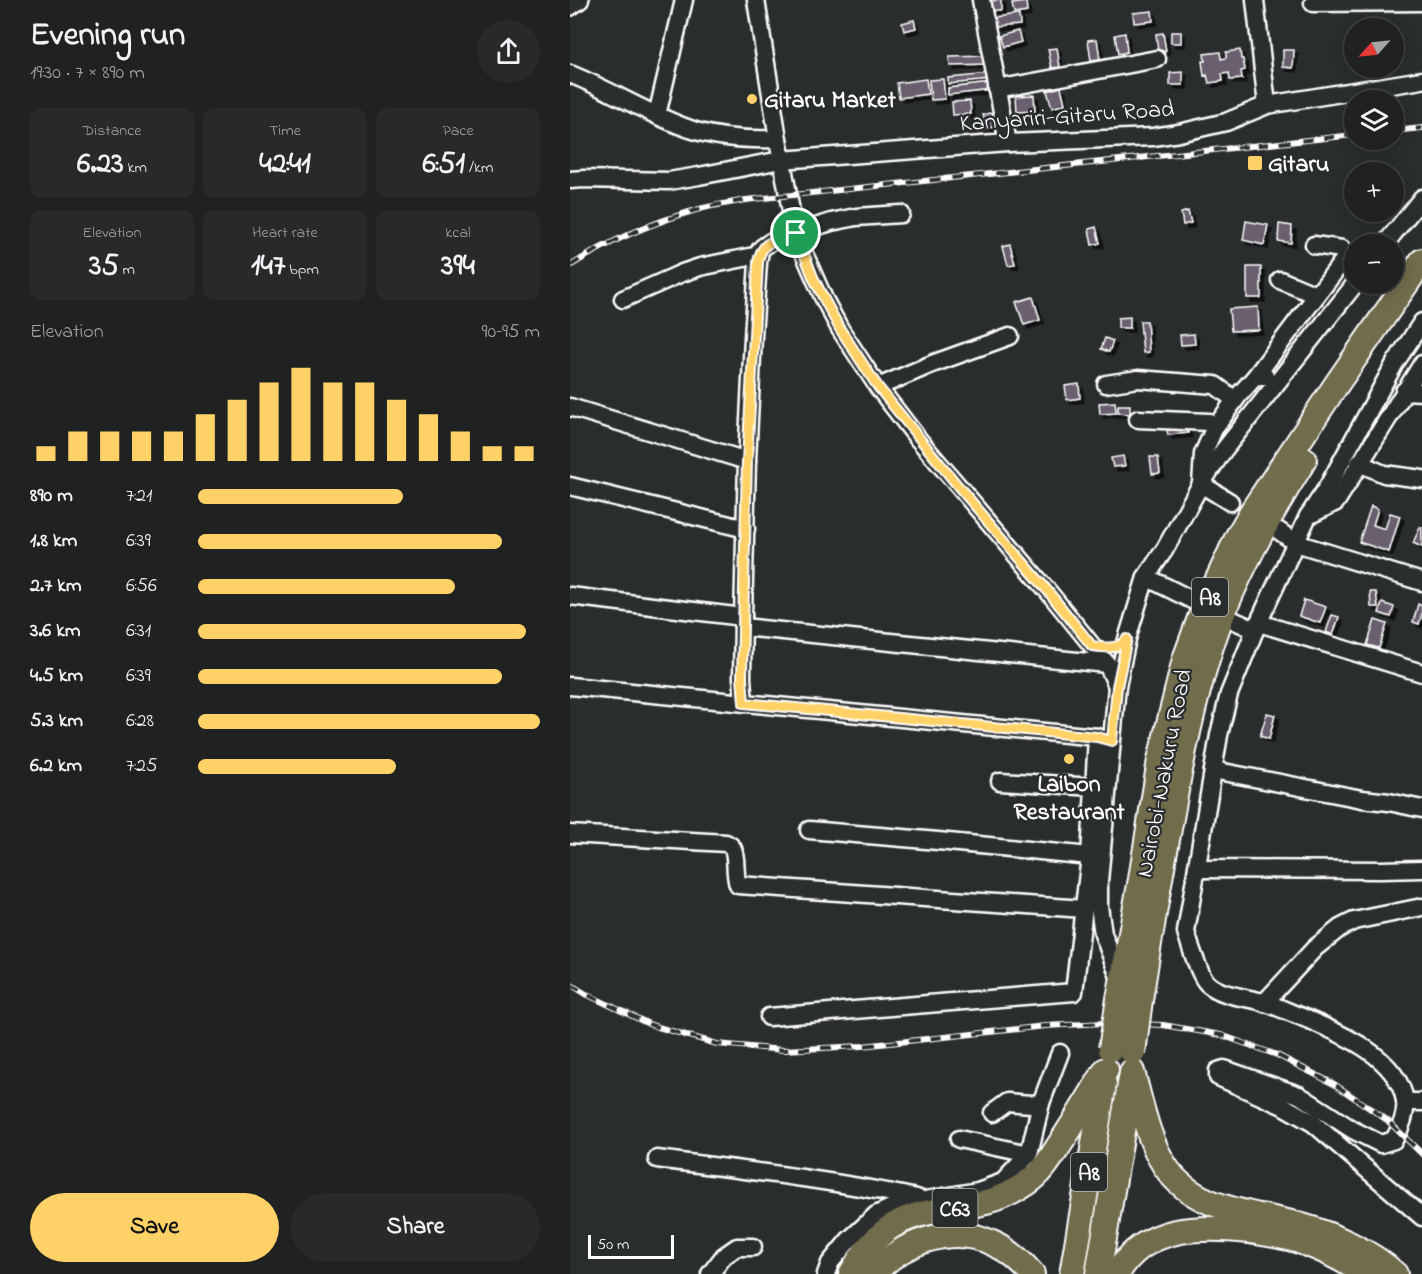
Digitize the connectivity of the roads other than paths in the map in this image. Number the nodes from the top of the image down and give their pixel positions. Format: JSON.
{"nodes":[{"id":1,"x":580,"y":0,"type":"edge"},
{"id":2,"x":684,"y":0,"type":"edge"},
{"id":3,"x":756,"y":0,"type":"edge"},
{"id":4,"x":981,"y":0,"type":"edge"},
{"id":5,"x":1255,"y":0,"type":"edge"},
{"id":6,"x":1422,"y":2,"type":"edge"},
{"id":7,"x":1313,"y":3,"type":"dead end"},
{"id":8,"x":570,"y":7,"type":"edge"},
{"id":9,"x":1157,"y":59,"type":"dead end"},
{"id":10,"x":570,"y":74,"type":"edge"},
{"id":11,"x":1422,"y":80,"type":"edge"},
{"id":12,"x":997,"y":89,"type":"junction"},
{"id":13,"x":1267,"y":105,"type":"junction"},
{"id":14,"x":657,"y":115,"type":"junction"},
{"id":15,"x":778,"y":139,"type":"junction"},
{"id":16,"x":1008,"y":143,"type":"junction"},
{"id":17,"x":781,"y":160,"type":"junction"},
{"id":18,"x":570,"y":180,"type":"edge"},
{"id":19,"x":1422,"y":198,"type":"edge"},
{"id":20,"x":901,"y":214,"type":"dead end"},
{"id":21,"x":796,"y":233,"type":"junction"},
{"id":22,"x":1393,"y":234,"type":"edge"},
{"id":23,"x":1314,"y":245,"type":"dead end"},
{"id":24,"x":759,"y":255,"type":"junction"},
{"id":25,"x":1422,"y":261,"type":"edge"},
{"id":26,"x":1280,"y":280,"type":"dead end"},
{"id":27,"x":1422,"y":287,"type":"edge"},
{"id":28,"x":1347,"y":294,"type":"edge"},
{"id":29,"x":1316,"y":295,"type":"junction"},
{"id":30,"x":623,"y":299,"type":"dead end"},
{"id":31,"x":1422,"y":322,"type":"edge"},
{"id":32,"x":1010,"y":336,"type":"dead end"},
{"id":33,"x":1422,"y":364,"type":"edge"},
{"id":34,"x":1285,"y":373,"type":"junction"},
{"id":35,"x":1255,"y":377,"type":"junction"},
{"id":36,"x":1106,"y":384,"type":"dead end"},
{"id":37,"x":878,"y":387,"type":"junction"},
{"id":38,"x":1404,"y":391,"type":"junction"},
{"id":39,"x":1422,"y":392,"type":"edge"},
{"id":40,"x":1235,"y":400,"type":"junction"},
{"id":41,"x":570,"y":407,"type":"edge"},
{"id":42,"x":1138,"y":419,"type":"dead end"},
{"id":43,"x":1214,"y":429,"type":"junction"},
{"id":44,"x":747,"y":461,"type":"junction"},
{"id":45,"x":1359,"y":463,"type":"junction"},
{"id":46,"x":1422,"y":479,"type":"edge"},
{"id":47,"x":1201,"y":484,"type":"junction"},
{"id":48,"x":570,"y":486,"type":"edge"},
{"id":49,"x":1230,"y":502,"type":"dead end"},
{"id":50,"x":1308,"y":516,"type":"junction"},
{"id":51,"x":746,"y":529,"type":"junction"},
{"id":52,"x":1279,"y":531,"type":"dead end"},
{"id":53,"x":1296,"y":543,"type":"junction"},
{"id":54,"x":1146,"y":577,"type":"junction"},
{"id":55,"x":1422,"y":582,"type":"edge"},
{"id":56,"x":570,"y":596,"type":"edge"},
{"id":57,"x":1194,"y":601,"type":"dead end"},
{"id":58,"x":1233,"y":620,"type":"dead end"},
{"id":59,"x":743,"y":622,"type":"junction"},
{"id":60,"x":1257,"y":627,"type":"junction"},
{"id":61,"x":1127,"y":639,"type":"junction"},
{"id":62,"x":1092,"y":646,"type":"junction"},
{"id":63,"x":1115,"y":664,"type":"junction"},
{"id":64,"x":1422,"y":673,"type":"edge"},
{"id":65,"x":570,"y":686,"type":"edge"},
{"id":66,"x":744,"y":703,"type":"junction"},
{"id":67,"x":1105,"y":739,"type":"junction"},
{"id":68,"x":1213,"y":770,"type":"junction"},
{"id":69,"x":1000,"y":781,"type":"dead end"},
{"id":70,"x":1094,"y":787,"type":"junction"},
{"id":71,"x":1422,"y":809,"type":"edge"},
{"id":72,"x":809,"y":830,"type":"dead end"},
{"id":73,"x":570,"y":834,"type":"edge"},
{"id":74,"x":1090,"y":856,"type":"junction"},
{"id":75,"x":1197,"y":869,"type":"junction"},
{"id":76,"x":1422,"y":869,"type":"edge"},
{"id":77,"x":1422,"y":907,"type":"edge"},
{"id":78,"x":1084,"y":909,"type":"junction"},
{"id":79,"x":1127,"y":994,"type":"junction"},
{"id":80,"x":1264,"y":1002,"type":"junction"},
{"id":81,"x":769,"y":1017,"type":"dead end"},
{"id":82,"x":1060,"y":1053,"type":"dead end"},
{"id":83,"x":1120,"y":1061,"type":"junction"},
{"id":84,"x":1414,"y":1102,"type":"edge"},
{"id":85,"x":1041,"y":1103,"type":"junction"},
{"id":86,"x":992,"y":1113,"type":"dead end"},
{"id":87,"x":958,"y":1139,"type":"dead end"},
{"id":88,"x":1029,"y":1154,"type":"junction"},
{"id":89,"x":657,"y":1159,"type":"dead end"},
{"id":90,"x":924,"y":1200,"type":"junction"},
{"id":91,"x":1422,"y":1217,"type":"edge"},
{"id":92,"x":753,"y":1247,"type":"dead end"},
{"id":93,"x":710,"y":1274,"type":"edge"},
{"id":94,"x":826,"y":1274,"type":"edge"},
{"id":95,"x":851,"y":1274,"type":"edge"},
{"id":96,"x":874,"y":1274,"type":"edge"},
{"id":97,"x":1032,"y":1274,"type":"edge"},
{"id":98,"x":1072,"y":1274,"type":"edge"},
{"id":99,"x":1098,"y":1274,"type":"edge"},
{"id":100,"x":1117,"y":1274,"type":"edge"},
{"id":101,"x":1365,"y":1274,"type":"edge"},
{"id":102,"x":1395,"y":1274,"type":"edge"}],
"edges":[{"from":1,"to":8,"type":"street"},
{"from":2,"to":14,"type":"street"},
{"from":3,"to":15,"type":"street"},
{"from":4,"to":12,"type":"street"},
{"from":5,"to":13,"type":"street"},
{"from":6,"to":7,"type":"street"},
{"from":9,"to":12,"type":"street"},
{"from":10,"to":14,"type":"street"},
{"from":11,"to":13,"type":"street","name":"Kanyariri-Gitaru Road"},
{"from":12,"to":16,"type":"street"},
{"from":13,"to":16,"type":"street","name":"Kanyariri-Gitaru Road"},
{"from":14,"to":15,"type":"street"},
{"from":15,"to":17,"type":"street"},
{"from":16,"to":17,"type":"street","name":"Kanyariri-Gitaru Road"},
{"from":17,"to":18,"type":"street","name":"Kanyariri-Gitaru Road"},
{"from":17,"to":21,"type":"street"},
{"from":19,"to":22,"type":"street"},
{"from":20,"to":21,"type":"street"},
{"from":21,"to":24,"type":"street"},
{"from":21,"to":37,"type":"street"},
{"from":23,"to":29,"type":"street"},
{"from":24,"to":30,"type":"street"},
{"from":24,"to":44,"type":"street"},
{"from":25,"to":79,"type":"highway","name":"Nairobi-Nakuru Road","number":"A8"},
{"from":26,"to":29,"type":"street"},
{"from":27,"to":79,"type":"highway","name":"Nairobi-Nakuru Road","number":"A8"},
{"from":28,"to":34,"type":"street"},
{"from":29,"to":35,"type":"street"},
{"from":31,"to":50,"type":"street"},
{"from":32,"to":37,"type":"street"},
{"from":33,"to":38,"type":"street"},
{"from":34,"to":35,"type":"street"},
{"from":34,"to":47,"type":"street"},
{"from":35,"to":40,"type":"street"},
{"from":36,"to":40,"type":"street"},
{"from":37,"to":62,"type":"street"},
{"from":38,"to":39,"type":"street"},
{"from":38,"to":45,"type":"street"},
{"from":40,"to":43,"type":"street"},
{"from":41,"to":44,"type":"street"},
{"from":42,"to":43,"type":"street"},
{"from":43,"to":47,"type":"street"},
{"from":44,"to":51,"type":"street"},
{"from":45,"to":46,"type":"street"},
{"from":45,"to":50,"type":"street"},
{"from":47,"to":49,"type":"street"},
{"from":47,"to":54,"type":"street"},
{"from":48,"to":51,"type":"street"},
{"from":50,"to":53,"type":"street"},
{"from":51,"to":59,"type":"street"},
{"from":52,"to":53,"type":"street"},
{"from":53,"to":55,"type":"street"},
{"from":53,"to":60,"type":"street"},
{"from":54,"to":57,"type":"street"},
{"from":54,"to":61,"type":"street"},
{"from":56,"to":59,"type":"street"},
{"from":58,"to":60,"type":"street"},
{"from":59,"to":63,"type":"street"},
{"from":59,"to":66,"type":"street"},
{"from":60,"to":64,"type":"street"},
{"from":60,"to":68,"type":"street"},
{"from":61,"to":62,"type":"street"},
{"from":61,"to":63,"type":"street"},
{"from":62,"to":63,"type":"street"},
{"from":63,"to":67,"type":"street"},
{"from":65,"to":66,"type":"street"},
{"from":66,"to":67,"type":"street"},
{"from":67,"to":70,"type":"street"},
{"from":67,"to":79,"type":"street"},
{"from":68,"to":71,"type":"street"},
{"from":68,"to":75,"type":"street"},
{"from":69,"to":70,"type":"street"},
{"from":70,"to":74,"type":"street"},
{"from":72,"to":74,"type":"street"},
{"from":73,"to":78,"type":"street"},
{"from":74,"to":78,"type":"street"},
{"from":75,"to":76,"type":"street"},
{"from":75,"to":80,"type":"street"},
{"from":77,"to":80,"type":"street"},
{"from":78,"to":81,"type":"street"},
{"from":79,"to":83,"type":"highway","name":"Nairobi-Nakuru Road","number":"A8","bridge":true},
{"from":80,"to":84,"type":"street"},
{"from":82,"to":85,"type":"street"},
{"from":83,"to":95,"type":"highway","number":"C63"},
{"from":83,"to":98,"type":"highway","name":"Nairobi-Nakuru Road","number":"A8"},
{"from":83,"to":99,"type":"highway","name":"Nairobi-Nakuru Road","number":"A8"},
{"from":83,"to":102,"type":"highway"},
{"from":84,"to":91,"type":"street"},
{"from":85,"to":86,"type":"street"},
{"from":85,"to":88,"type":"street"},
{"from":87,"to":88,"type":"street"},
{"from":88,"to":90,"type":"street"},
{"from":89,"to":90,"type":"street"},
{"from":90,"to":94,"type":"street"},
{"from":92,"to":93,"type":"street"},
{"from":96,"to":97,"type":"highway"},
{"from":100,"to":101,"type":"highway"}]}
